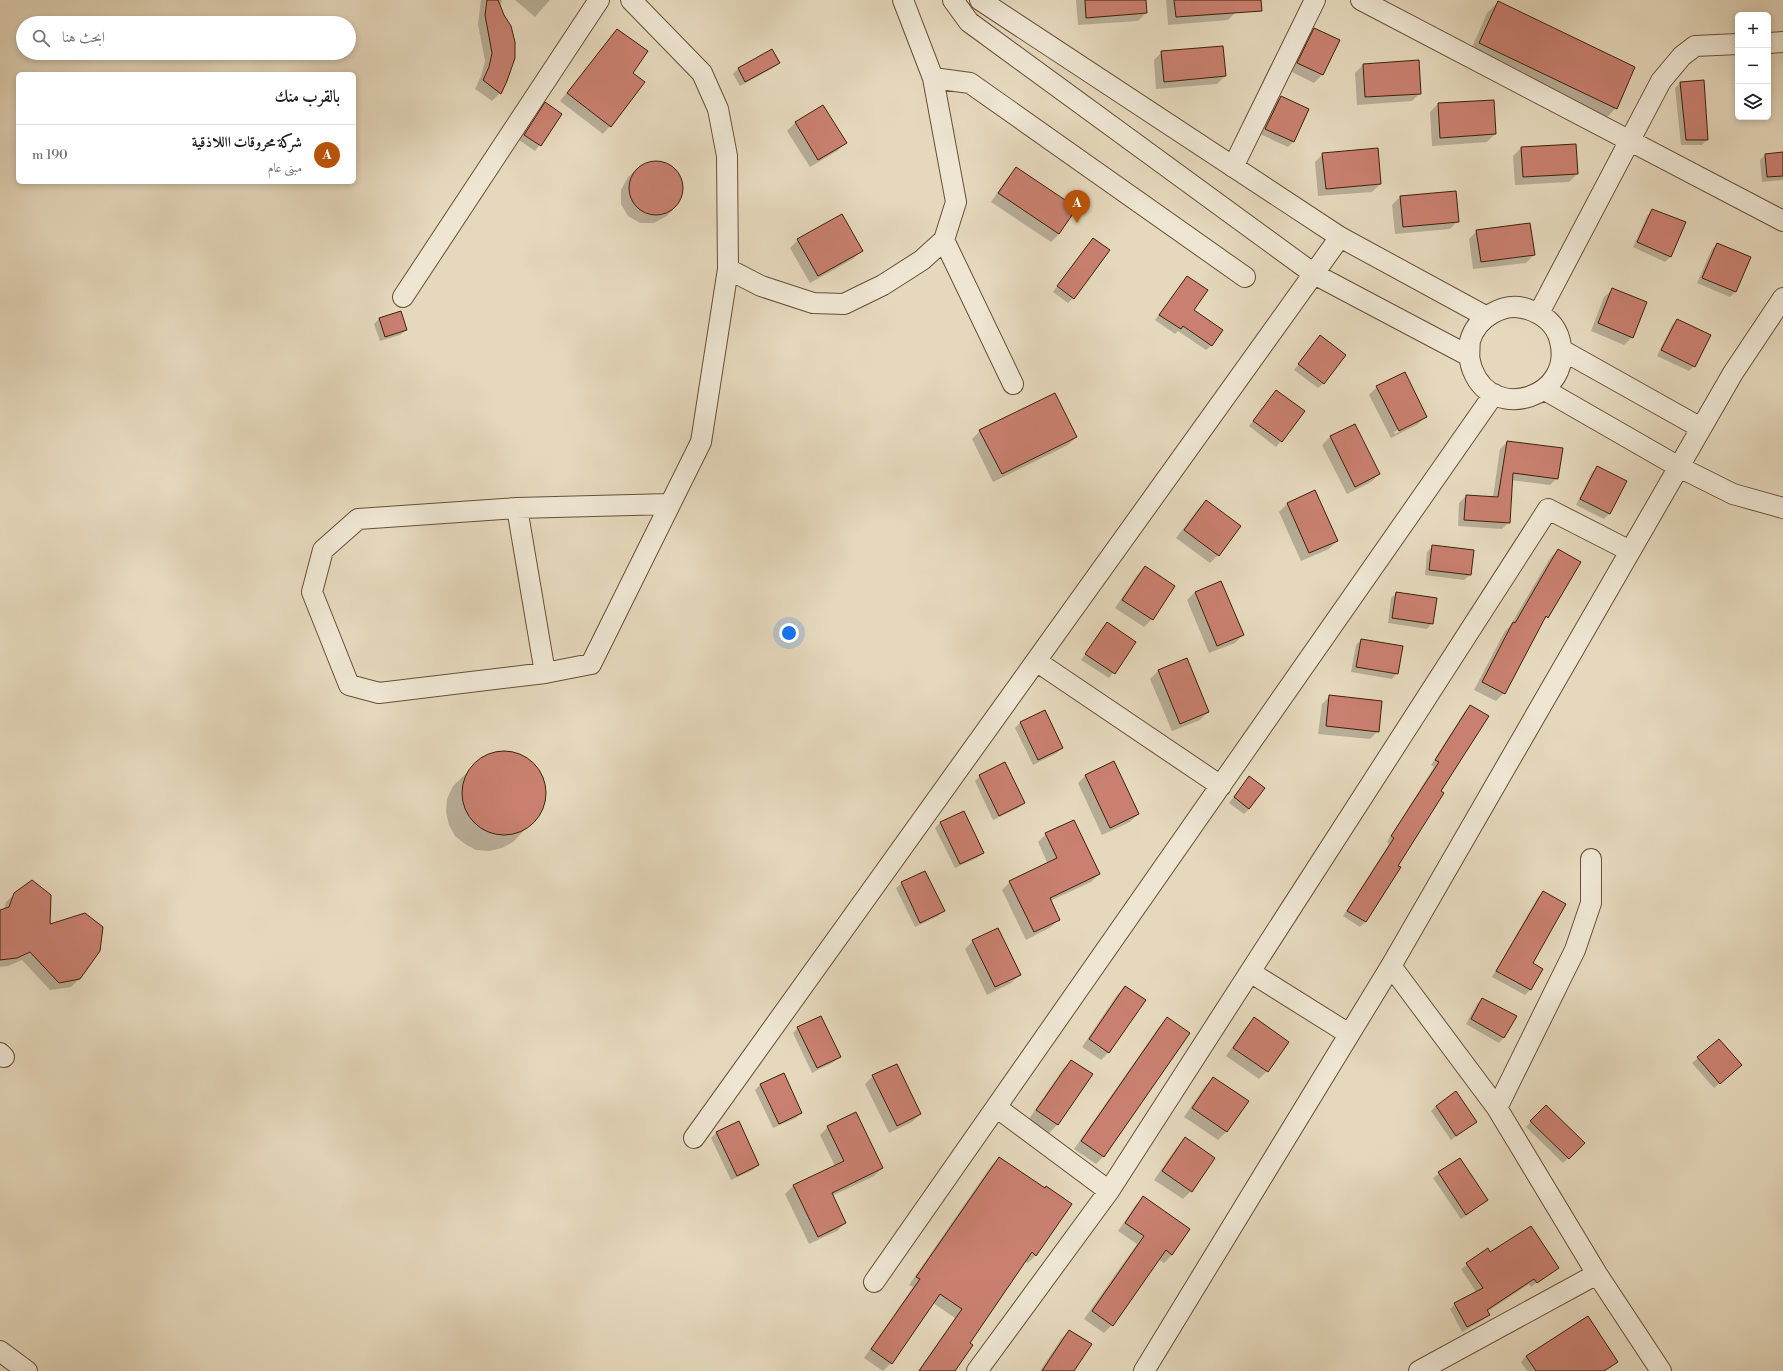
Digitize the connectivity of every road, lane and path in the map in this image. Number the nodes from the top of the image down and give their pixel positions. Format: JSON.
{"nodes":[{"id":1,"x":599,"y":0,"type":"edge"},
{"id":2,"x":631,"y":0,"type":"edge"},
{"id":3,"x":903,"y":0,"type":"edge"},
{"id":4,"x":953,"y":0,"type":"edge"},
{"id":5,"x":980,"y":0,"type":"edge"},
{"id":6,"x":1315,"y":0,"type":"edge"},
{"id":7,"x":1361,"y":0,"type":"edge"},
{"id":8,"x":1783,"y":42,"type":"edge"},
{"id":9,"x":1771,"y":43,"type":"edge"},
{"id":10,"x":1735,"y":44,"type":"edge"},
{"id":11,"x":933,"y":78,"type":"junction"},
{"id":12,"x":1630,"y":141,"type":"junction"},
{"id":13,"x":1233,"y":166,"type":"junction"},
{"id":14,"x":1783,"y":220,"type":"edge"},
{"id":15,"x":1340,"y":237,"type":"junction"},
{"id":16,"x":944,"y":240,"type":"junction"},
{"id":17,"x":728,"y":269,"type":"junction"},
{"id":18,"x":1314,"y":274,"type":"junction"},
{"id":19,"x":1245,"y":277,"type":"dead end"},
{"id":20,"x":403,"y":297,"type":"dead end"},
{"id":21,"x":1783,"y":298,"type":"edge"},
{"id":22,"x":1539,"y":313,"type":"junction"},
{"id":23,"x":1486,"y":317,"type":"junction"},
{"id":24,"x":1562,"y":350,"type":"junction"},
{"id":25,"x":1469,"y":356,"type":"junction"},
{"id":26,"x":1013,"y":384,"type":"dead end"},
{"id":27,"x":1545,"y":390,"type":"junction"},
{"id":28,"x":1494,"y":394,"type":"junction"},
{"id":29,"x":1701,"y":428,"type":"junction"},
{"id":30,"x":1679,"y":466,"type":"junction"},
{"id":31,"x":670,"y":504,"type":"junction"},
{"id":32,"x":517,"y":508,"type":"junction"},
{"id":33,"x":1783,"y":508,"type":"edge"},
{"id":34,"x":1630,"y":551,"type":"junction"},
{"id":35,"x":1036,"y":661,"type":"junction"},
{"id":36,"x":545,"y":674,"type":"junction"},
{"id":37,"x":1221,"y":786,"type":"junction"},
{"id":38,"x":1591,"y":858,"type":"dead end"},
{"id":39,"x":1391,"y":966,"type":"junction"},
{"id":40,"x":1250,"y":972,"type":"junction"},
{"id":41,"x":1349,"y":1034,"type":"junction"},
{"id":42,"x":996,"y":1107,"type":"junction"},
{"id":43,"x":1497,"y":1108,"type":"junction"},
{"id":44,"x":694,"y":1138,"type":"dead end"},
{"id":45,"x":1108,"y":1191,"type":"junction"},
{"id":46,"x":1598,"y":1274,"type":"junction"},
{"id":47,"x":874,"y":1282,"type":"dead end"},
{"id":48,"x":0,"y":1351,"type":"edge"},
{"id":49,"x":27,"y":1371,"type":"edge"},
{"id":50,"x":977,"y":1371,"type":"edge"},
{"id":51,"x":1144,"y":1371,"type":"edge"},
{"id":52,"x":1419,"y":1371,"type":"edge"},
{"id":53,"x":1661,"y":1371,"type":"edge"}],
"edges":[{"from":1,"to":20,"type":"street"},
{"from":2,"to":17,"type":"street"},
{"from":3,"to":11,"type":"street"},
{"from":4,"to":18,"type":"street"},
{"from":5,"to":13,"type":"street"},
{"from":6,"to":13,"type":"street"},
{"from":7,"to":12,"type":"street"},
{"from":8,"to":9,"type":"street"},
{"from":10,"to":12,"type":"street"},
{"from":11,"to":16,"type":"street"},
{"from":11,"to":19,"type":"street"},
{"from":12,"to":14,"type":"street"},
{"from":12,"to":22,"type":"street"},
{"from":13,"to":15,"type":"street"},
{"from":15,"to":18,"type":"street"},
{"from":15,"to":23,"type":"street"},
{"from":16,"to":17,"type":"street"},
{"from":16,"to":26,"type":"street"},
{"from":17,"to":31,"type":"street"},
{"from":18,"to":25,"type":"street"},
{"from":18,"to":35,"type":"street"},
{"from":21,"to":29,"type":"street"},
{"from":22,"to":23,"type":"street"},
{"from":22,"to":24,"type":"street"},
{"from":23,"to":25,"type":"street"},
{"from":24,"to":27,"type":"street"},
{"from":24,"to":29,"type":"street"},
{"from":25,"to":28,"type":"street"},
{"from":27,"to":28,"type":"street"},
{"from":27,"to":30,"type":"street"},
{"from":28,"to":37,"type":"street"},
{"from":29,"to":30,"type":"street"},
{"from":30,"to":33,"type":"street"},
{"from":30,"to":34,"type":"street"},
{"from":31,"to":32,"type":"street"},
{"from":31,"to":36,"type":"street"},
{"from":32,"to":36,"type":"street"},
{"from":32,"to":36,"type":"street"},
{"from":34,"to":39,"type":"street"},
{"from":34,"to":40,"type":"street"},
{"from":35,"to":37,"type":"street"},
{"from":35,"to":44,"type":"street"},
{"from":37,"to":42,"type":"street"},
{"from":38,"to":43,"type":"street"},
{"from":39,"to":41,"type":"street"},
{"from":39,"to":43,"type":"street"},
{"from":40,"to":41,"type":"street"},
{"from":40,"to":45,"type":"street"},
{"from":41,"to":51,"type":"street"},
{"from":42,"to":45,"type":"street"},
{"from":42,"to":47,"type":"street"},
{"from":43,"to":46,"type":"street"},
{"from":45,"to":50,"type":"street"},
{"from":46,"to":52,"type":"street"},
{"from":46,"to":53,"type":"street"},
{"from":48,"to":49,"type":"street"}]}
